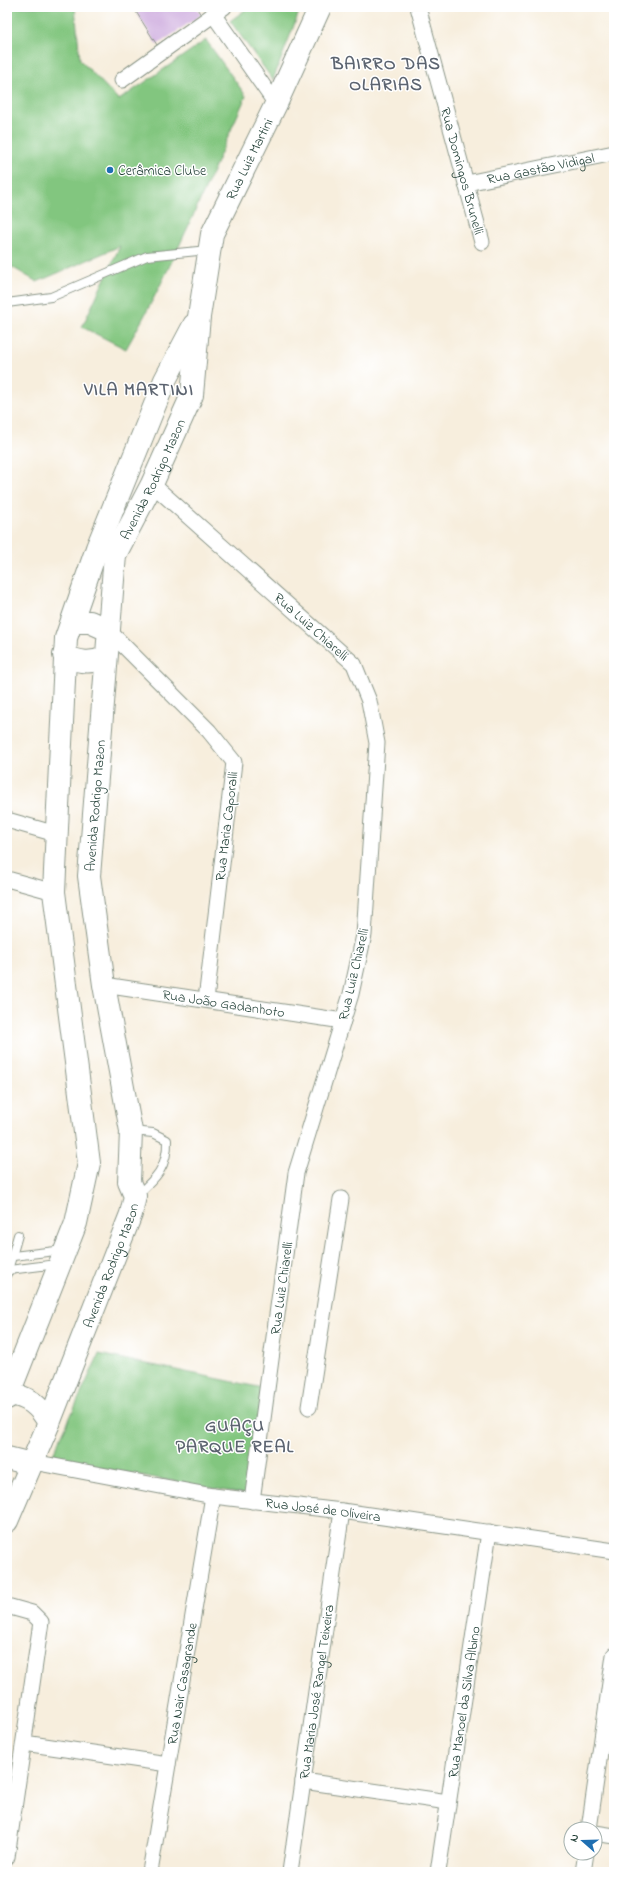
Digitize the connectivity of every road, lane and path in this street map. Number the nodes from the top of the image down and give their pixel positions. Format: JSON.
{"nodes":[{"id":1,"x":320,"y":7,"type":"edge"},
{"id":2,"x":418,"y":7,"type":"edge"},
{"id":3,"x":219,"y":11,"type":"edge"},
{"id":4,"x":122,"y":80,"type":"dead end"},
{"id":5,"x":276,"y":104,"type":"junction"},
{"id":6,"x":614,"y":153,"type":"edge"},
{"id":7,"x":467,"y":183,"type":"junction"},
{"id":8,"x":482,"y":242,"type":"dead end"},
{"id":9,"x":209,"y":250,"type":"junction"},
{"id":10,"x":7,"y":303,"type":"edge"},
{"id":11,"x":199,"y":317,"type":"junction"},
{"id":12,"x":152,"y":484,"type":"junction"},
{"id":13,"x":72,"y":622,"type":"junction"},
{"id":14,"x":108,"y":630,"type":"junction"},
{"id":15,"x":64,"y":655,"type":"junction"},
{"id":16,"x":106,"y":657,"type":"junction"},
{"id":17,"x":7,"y":820,"type":"edge"},
{"id":18,"x":56,"y":834,"type":"junction"},
{"id":19,"x":7,"y":879,"type":"edge"},
{"id":20,"x":54,"y":892,"type":"junction"},
{"id":21,"x":104,"y":985,"type":"junction"},
{"id":22,"x":206,"y":1000,"type":"junction"},
{"id":23,"x":342,"y":1021,"type":"junction"},
{"id":24,"x":131,"y":1131,"type":"junction"},
{"id":25,"x":135,"y":1196,"type":"junction"},
{"id":26,"x":341,"y":1199,"type":"dead end"},
{"id":27,"x":18,"y":1235,"type":"dead end"},
{"id":28,"x":13,"y":1256,"type":"junction"},
{"id":29,"x":62,"y":1257,"type":"junction"},
{"id":30,"x":8,"y":1272,"type":"edge"},
{"id":31,"x":8,"y":1396,"type":"edge"},
{"id":32,"x":309,"y":1407,"type":"dead end"},
{"id":33,"x":49,"y":1423,"type":"junction"},
{"id":34,"x":7,"y":1458,"type":"edge"},
{"id":35,"x":33,"y":1462,"type":"junction"},
{"id":36,"x":213,"y":1496,"type":"junction"},
{"id":37,"x":252,"y":1500,"type":"junction"},
{"id":38,"x":342,"y":1512,"type":"junction"},
{"id":39,"x":7,"y":1521,"type":"edge"},
{"id":40,"x":489,"y":1532,"type":"junction"},
{"id":41,"x":614,"y":1551,"type":"edge"},
{"id":42,"x":7,"y":1606,"type":"edge"},
{"id":43,"x":614,"y":1655,"type":"edge"},
{"id":44,"x":24,"y":1742,"type":"junction"},
{"id":45,"x":168,"y":1764,"type":"junction"},
{"id":46,"x":303,"y":1781,"type":"junction"},
{"id":47,"x":448,"y":1802,"type":"junction"},
{"id":48,"x":590,"y":1821,"type":"edge"},
{"id":49,"x":603,"y":1834,"type":"edge"},
{"id":50,"x":614,"y":1836,"type":"edge"},
{"id":51,"x":7,"y":1857,"type":"edge"},
{"id":52,"x":585,"y":1861,"type":"edge"},
{"id":53,"x":150,"y":1872,"type":"edge"},
{"id":54,"x":290,"y":1872,"type":"edge"},
{"id":55,"x":438,"y":1872,"type":"edge"},
{"id":56,"x":583,"y":1872,"type":"edge"}],
"edges":[{"from":1,"to":5,"type":"street","name":"Rua Luiz Martini"},
{"from":2,"to":7,"type":"street","name":"Rua Domingos Brunelli"},
{"from":3,"to":4,"type":"street"},
{"from":3,"to":5,"type":"street"},
{"from":5,"to":9,"type":"street","name":"Rua Luiz Martini"},
{"from":6,"to":7,"type":"street","name":"Rua Gastão Vidigal"},
{"from":7,"to":8,"type":"street","name":"Rua Domingos Brunelli"},
{"from":9,"to":10,"type":"lane"},
{"from":9,"to":11,"type":"street","name":"Rua Luiz Martini"},
{"from":11,"to":12,"type":"street","name":"Avenida Rodrigo Mazon"},
{"from":11,"to":13,"type":"street","name":"Avenida Rodrigo Mazon"},
{"from":12,"to":14,"type":"street","name":"Avenida Rodrigo Mazon"},
{"from":12,"to":23,"type":"street","name":"Rua Luiz Chiarelli"},
{"from":13,"to":14,"type":"street"},
{"from":13,"to":15,"type":"street","name":"Avenida Rodrigo Mazon"},
{"from":14,"to":16,"type":"street","name":"Avenida Rodrigo Mazon"},
{"from":14,"to":22,"type":"street","name":"Rua Maria Caporalli"},
{"from":15,"to":16,"type":"street"},
{"from":15,"to":18,"type":"street","name":"Avenida Rodrigo Mazon"},
{"from":16,"to":21,"type":"street","name":"Avenida Rodrigo Mazon"},
{"from":17,"to":18,"type":"street"},
{"from":18,"to":20,"type":"street","name":"Avenida Rodrigo Mazon"},
{"from":19,"to":20,"type":"street"},
{"from":20,"to":29,"type":"street","name":"Avenida Rodrigo Mazon"},
{"from":21,"to":22,"type":"street","name":"Rua João Gadanhoto"},
{"from":21,"to":24,"type":"street","name":"Avenida Rodrigo Mazon"},
{"from":22,"to":23,"type":"street","name":"Rua João Gadanhoto"},
{"from":23,"to":37,"type":"street","name":"Rua Luiz Chiarelli"},
{"from":24,"to":25,"type":"street","name":"Avenida Rodrigo Mazon"},
{"from":24,"to":25,"type":"lane"},
{"from":25,"to":33,"type":"street","name":"Avenida Rodrigo Mazon"},
{"from":26,"to":32,"type":"street"},
{"from":27,"to":28,"type":"lane"},
{"from":28,"to":29,"type":"lane"},
{"from":28,"to":30,"type":"lane"},
{"from":29,"to":30,"type":"lane"},
{"from":29,"to":31,"type":"street","name":"Avenida Rodrigo Mazon"},
{"from":31,"to":33,"type":"street"},
{"from":33,"to":35,"type":"street","name":"Avenida Rodrigo Mazon"},
{"from":34,"to":35,"type":"street"},
{"from":35,"to":36,"type":"street","name":"Rua José de Oliveira"},
{"from":35,"to":39,"type":"street","name":"Avenida Rodrigo Mazon"},
{"from":36,"to":37,"type":"street","name":"Rua José de Oliveira"},
{"from":36,"to":45,"type":"street","name":"Rua Nair Casagrande"},
{"from":37,"to":38,"type":"street","name":"Rua José de Oliveira"},
{"from":38,"to":40,"type":"street","name":"Rua José de Oliveira"},
{"from":38,"to":46,"type":"street","name":"Rua Maria José Rangel Teixeira"},
{"from":40,"to":41,"type":"street","name":"Rua José de Oliveira"},
{"from":40,"to":47,"type":"street","name":"Rua Manoel da Silva Albino"},
{"from":42,"to":44,"type":"street"},
{"from":43,"to":48,"type":"street"},
{"from":44,"to":45,"type":"street"},
{"from":44,"to":51,"type":"street"},
{"from":45,"to":53,"type":"street","name":"Rua Nair Casagrande"},
{"from":46,"to":47,"type":"street"},
{"from":46,"to":54,"type":"street","name":"Rua Maria José Rangel Teixeira"},
{"from":47,"to":55,"type":"street","name":"Rua Manoel da Silva Albino"},
{"from":49,"to":50,"type":"street"},
{"from":52,"to":56,"type":"street"}]}
